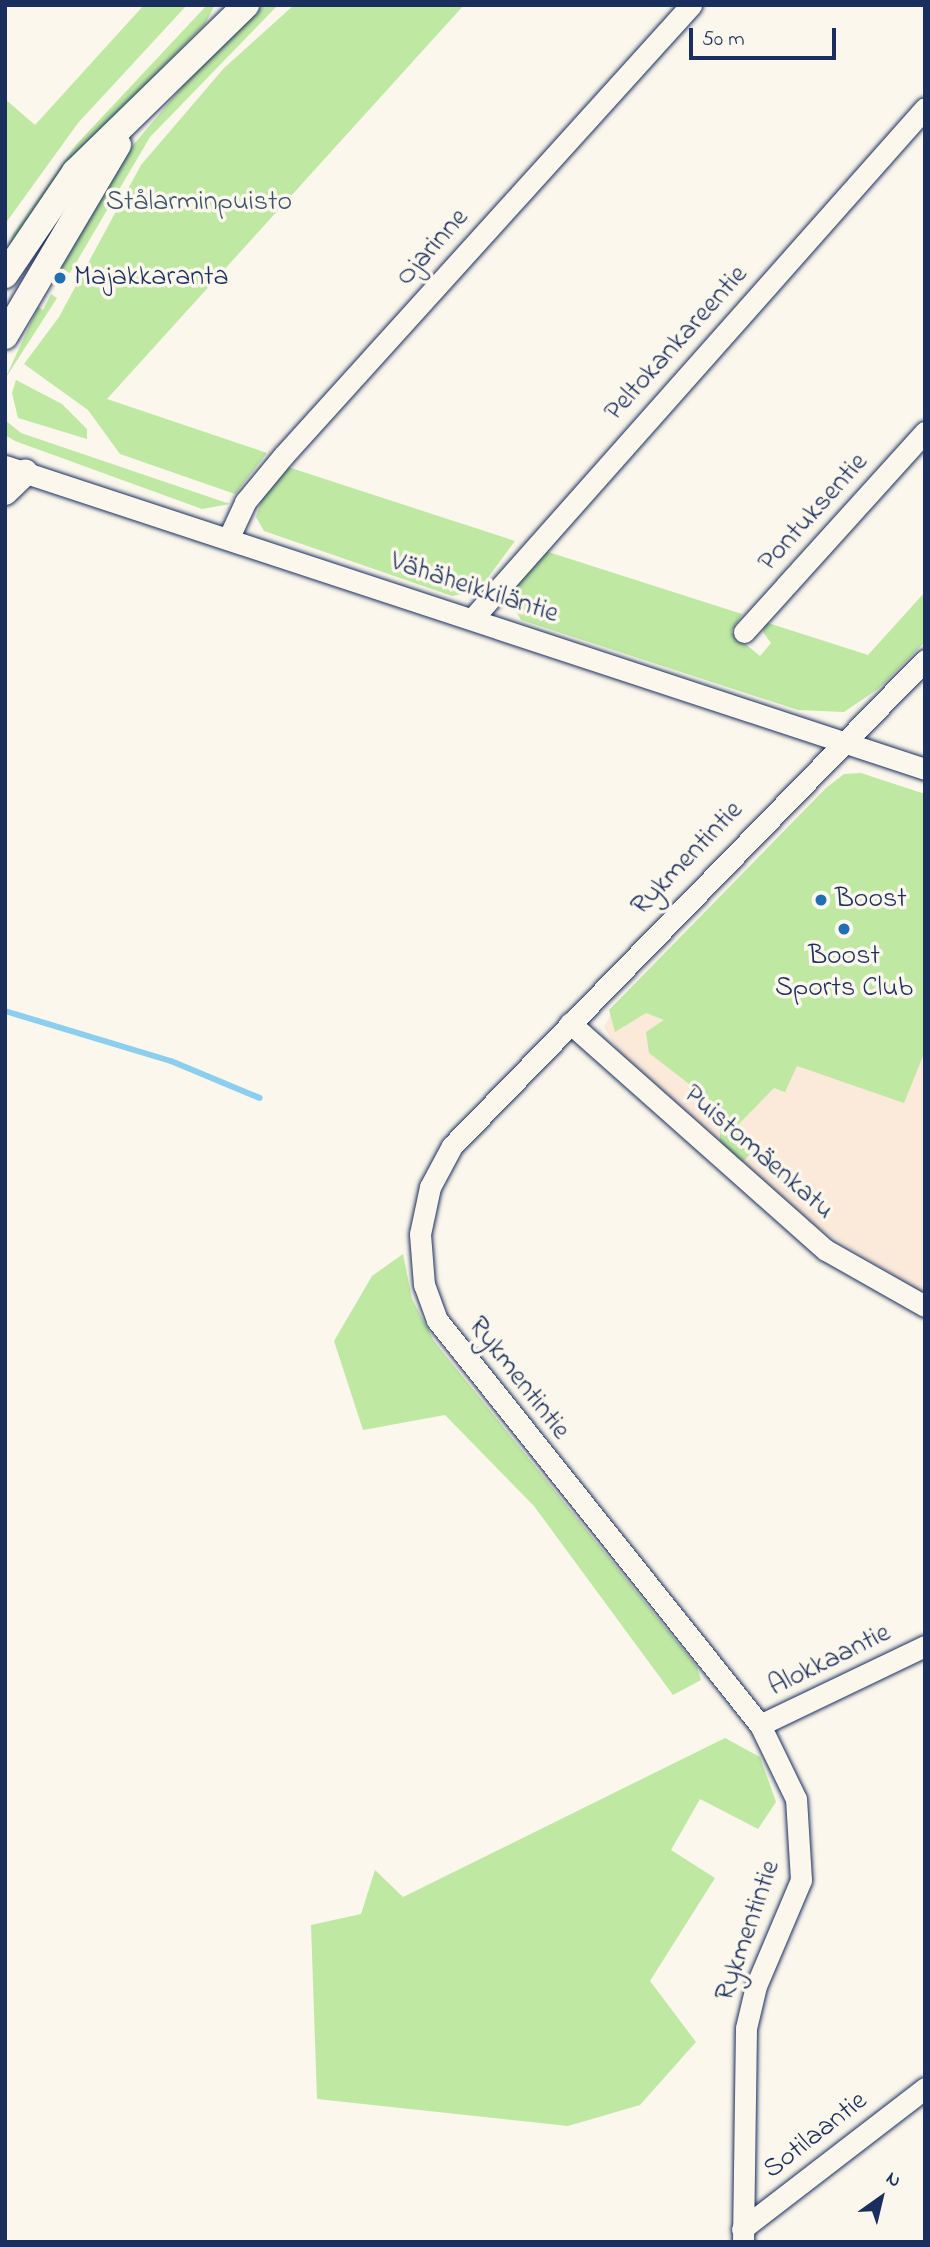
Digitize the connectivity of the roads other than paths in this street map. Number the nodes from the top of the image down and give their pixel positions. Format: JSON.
{"nodes":[{"id":1,"x":246,"y":5,"type":"edge"},
{"id":2,"x":691,"y":5,"type":"edge"},
{"id":3,"x":925,"y":108,"type":"edge"},
{"id":4,"x":136,"y":118,"type":"junction"},
{"id":5,"x":5,"y":275,"type":"edge"},
{"id":6,"x":5,"y":336,"type":"edge"},
{"id":7,"x":925,"y":432,"type":"edge"},
{"id":8,"x":15,"y":469,"type":"edge"},
{"id":9,"x":5,"y":492,"type":"edge"},
{"id":10,"x":229,"y":537,"type":"junction"},
{"id":11,"x":473,"y":618,"type":"junction"},
{"id":12,"x":744,"y":632,"type":"dead end"},
{"id":13,"x":925,"y":660,"type":"edge"},
{"id":14,"x":843,"y":741,"type":"junction"},
{"id":15,"x":925,"y":769,"type":"edge"},
{"id":16,"x":570,"y":1023,"type":"junction"},
{"id":17,"x":925,"y":1306,"type":"edge"},
{"id":18,"x":925,"y":1646,"type":"edge"},
{"id":19,"x":760,"y":1725,"type":"junction"},
{"id":20,"x":925,"y":2088,"type":"edge"},
{"id":21,"x":743,"y":2236,"type":"edge"}],
"edges":[{"from":1,"to":4,"type":"main road"},
{"from":2,"to":10,"type":"street","name":"Ojarinne"},
{"from":3,"to":11,"type":"street","name":"Peltokankareentie"},
{"from":4,"to":5,"type":"main road"},
{"from":4,"to":6,"type":"main road"},
{"from":7,"to":12,"type":"street","name":"Pontuksentie"},
{"from":8,"to":9,"type":"main road"},
{"from":8,"to":10,"type":"street","name":"Vähäheikkiläntie"},
{"from":10,"to":11,"type":"street","name":"Vähäheikkiläntie"},
{"from":11,"to":14,"type":"street","name":"Vähäheikkiläntie"},
{"from":13,"to":14,"type":"street","name":"Rykmentintie"},
{"from":14,"to":15,"type":"street","name":"Vähäheikkiläntie"},
{"from":14,"to":16,"type":"street","name":"Rykmentintie"},
{"from":16,"to":17,"type":"street","name":"Puistomäenkatu"},
{"from":16,"to":19,"type":"street","name":"Rykmentintie"},
{"from":18,"to":19,"type":"street","name":"Alokkaantie"},
{"from":19,"to":21,"type":"street","name":"Rykmentintie"},
{"from":20,"to":21,"type":"street","name":"Sotilaantie"}]}
